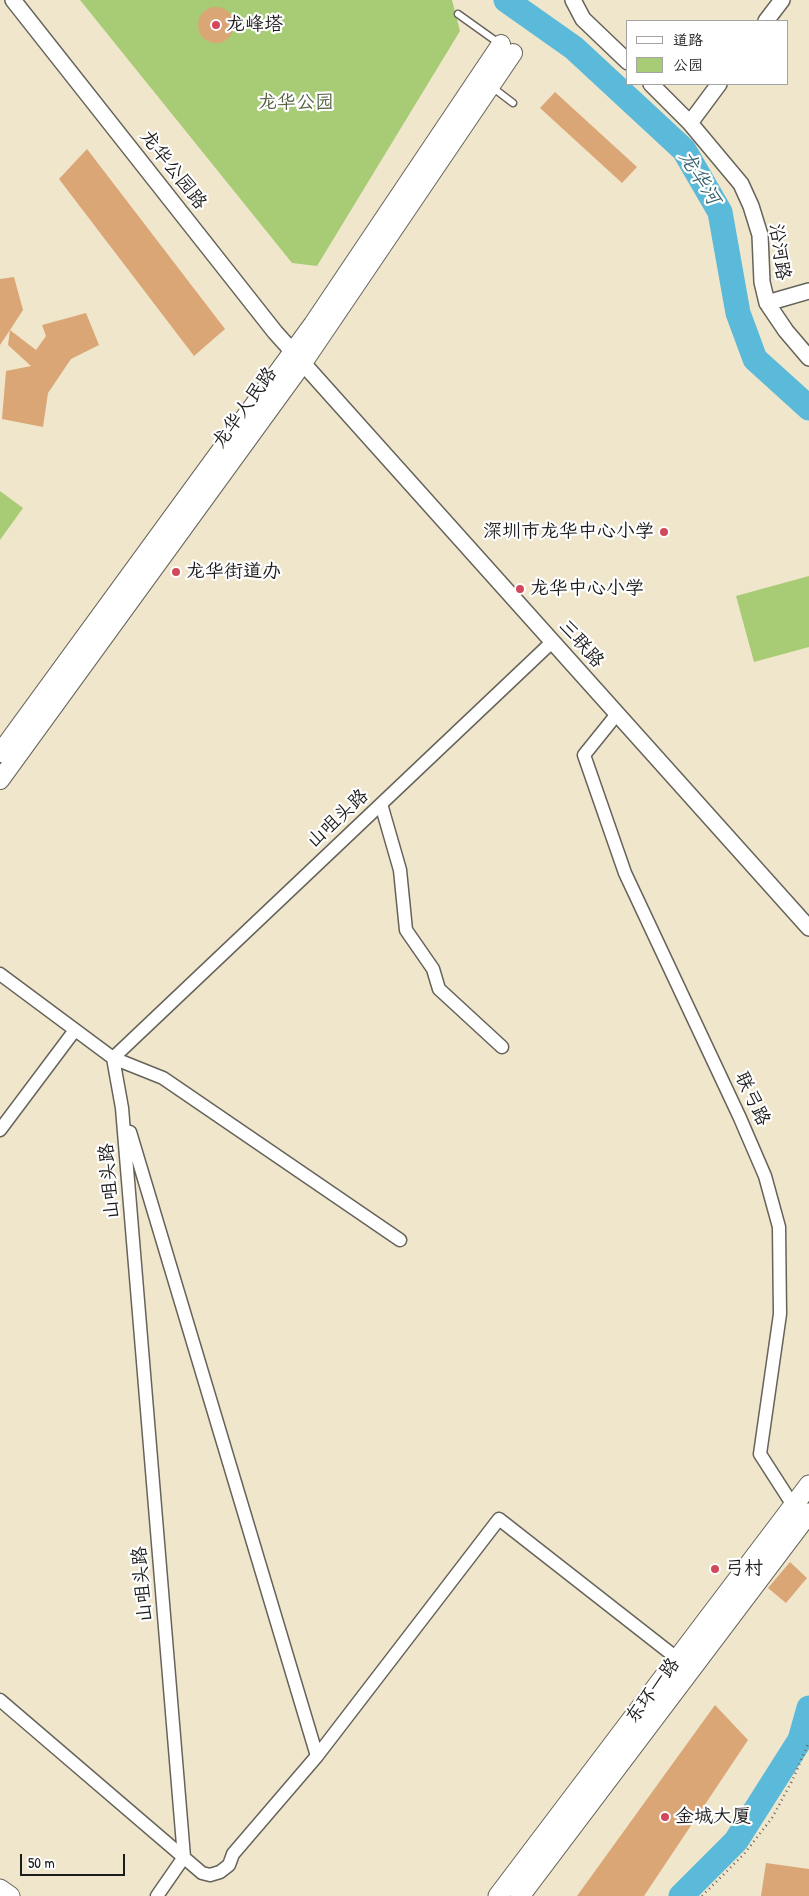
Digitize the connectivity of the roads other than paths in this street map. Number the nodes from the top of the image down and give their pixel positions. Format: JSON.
{"nodes":[{"id":1,"x":13,"y":0,"type":"edge"},
{"id":2,"x":573,"y":0,"type":"edge"},
{"id":3,"x":782,"y":0,"type":"edge"},
{"id":4,"x":458,"y":14,"type":"dead end"},
{"id":5,"x":767,"y":20,"type":"edge"},
{"id":6,"x":507,"y":49,"type":"joint"},
{"id":7,"x":626,"y":60,"type":"edge"},
{"id":8,"x":485,"y":83,"type":"junction"},
{"id":9,"x":652,"y":85,"type":"edge"},
{"id":10,"x":718,"y":85,"type":"edge"},
{"id":11,"x":513,"y":103,"type":"dead end"},
{"id":12,"x":690,"y":123,"type":"junction"},
{"id":13,"x":809,"y":292,"type":"edge"},
{"id":14,"x":768,"y":303,"type":"junction"},
{"id":15,"x":298,"y":358,"type":"junction"},
{"id":16,"x":809,"y":358,"type":"edge"},
{"id":17,"x":552,"y":642,"type":"junction"},
{"id":18,"x":617,"y":714,"type":"junction"},
{"id":19,"x":0,"y":753,"type":"edge"},
{"id":20,"x":0,"y":780,"type":"edge"},
{"id":21,"x":381,"y":804,"type":"junction"},
{"id":22,"x":809,"y":928,"type":"edge"},
{"id":23,"x":0,"y":974,"type":"edge"},
{"id":24,"x":75,"y":1030,"type":"junction"},
{"id":25,"x":502,"y":1047,"type":"dead end"},
{"id":26,"x":113,"y":1058,"type":"junction"},
{"id":27,"x":122,"y":1108,"type":"junction"},
{"id":28,"x":0,"y":1130,"type":"edge"},
{"id":29,"x":400,"y":1240,"type":"dead end"},
{"id":30,"x":809,"y":1485,"type":"edge"},
{"id":31,"x":802,"y":1513,"type":"edge"},
{"id":32,"x":684,"y":1664,"type":"junction"},
{"id":33,"x":0,"y":1700,"type":"edge"},
{"id":34,"x":317,"y":1756,"type":"junction"},
{"id":35,"x":184,"y":1856,"type":"junction"},
{"id":36,"x":0,"y":1889,"type":"edge"},
{"id":37,"x":10,"y":1896,"type":"edge"},
{"id":38,"x":157,"y":1896,"type":"edge"},
{"id":39,"x":498,"y":1896,"type":"edge"},
{"id":40,"x":520,"y":1896,"type":"edge"}],
"edges":[{"from":1,"to":15,"type":"street","name":"龙华公园路"},
{"from":2,"to":7,"type":"street"},
{"from":3,"to":5,"type":"street"},
{"from":4,"to":6,"type":"lane"},
{"from":6,"to":8,"type":"main road","name":"龙华人民路"},
{"from":8,"to":11,"type":"lane"},
{"from":8,"to":15,"type":"main road","name":"龙华人民路"},
{"from":9,"to":12,"type":"street","name":"沿河路"},
{"from":10,"to":12,"type":"street"},
{"from":12,"to":14,"type":"street","name":"沿河路"},
{"from":13,"to":14,"type":"street"},
{"from":14,"to":16,"type":"street","name":"沿河路"},
{"from":15,"to":17,"type":"street","name":"三联路"},
{"from":15,"to":19,"type":"main road","name":"龙华人民路"},
{"from":15,"to":20,"type":"main road","name":"龙华人民路"},
{"from":17,"to":18,"type":"street","name":"三联路"},
{"from":17,"to":21,"type":"street","name":"山咀头路"},
{"from":18,"to":22,"type":"street","name":"三联路"},
{"from":18,"to":31,"type":"street","name":"联弓路"},
{"from":21,"to":25,"type":"street"},
{"from":21,"to":26,"type":"street","name":"山咀头路"},
{"from":23,"to":24,"type":"street"},
{"from":24,"to":26,"type":"street"},
{"from":24,"to":28,"type":"street"},
{"from":26,"to":27,"type":"street","name":"山咀头路"},
{"from":26,"to":29,"type":"street"},
{"from":27,"to":34,"type":"street"},
{"from":27,"to":35,"type":"street","name":"山咀头路"},
{"from":30,"to":31,"type":"main road","name":"东环一路"},
{"from":31,"to":32,"type":"main road","name":"东环一路"},
{"from":32,"to":34,"type":"street"},
{"from":32,"to":39,"type":"main road","name":"东环一路"},
{"from":32,"to":40,"type":"main road","name":"东环一路"},
{"from":33,"to":35,"type":"street"},
{"from":34,"to":35,"type":"street"},
{"from":35,"to":38,"type":"street"},
{"from":36,"to":37,"type":"main road"}]}
